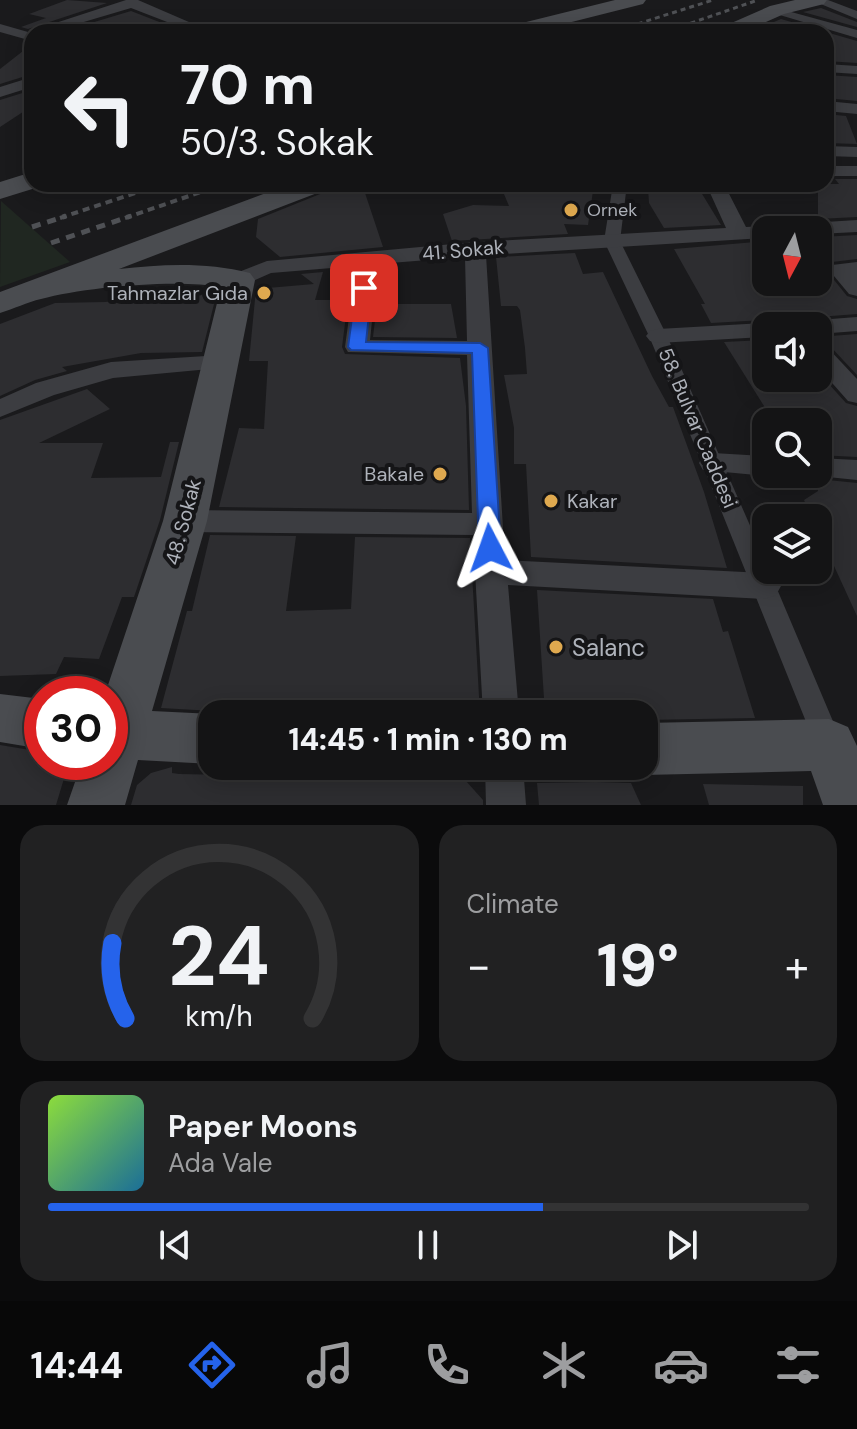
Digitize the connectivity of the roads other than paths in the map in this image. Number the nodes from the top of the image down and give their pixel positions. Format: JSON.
{"nodes":[{"id":1,"x":637,"y":0,"type":"edge"},
{"id":2,"x":818,"y":0,"type":"edge"},
{"id":3,"x":132,"y":2,"type":"edge"},
{"id":4,"x":777,"y":10,"type":"junction"},
{"id":5,"x":857,"y":15,"type":"edge"},
{"id":6,"x":63,"y":24,"type":"edge"},
{"id":7,"x":183,"y":24,"type":"edge"},
{"id":8,"x":541,"y":24,"type":"edge"},
{"id":9,"x":745,"y":24,"type":"edge"},
{"id":10,"x":811,"y":24,"type":"edge"},
{"id":11,"x":0,"y":28,"type":"edge"},
{"id":12,"x":834,"y":31,"type":"edge"},
{"id":13,"x":24,"y":32,"type":"edge"},
{"id":14,"x":857,"y":34,"type":"edge"},
{"id":15,"x":24,"y":36,"type":"edge"},
{"id":16,"x":0,"y":42,"type":"edge"},
{"id":17,"x":834,"y":69,"type":"edge"},
{"id":18,"x":857,"y":70,"type":"edge"},
{"id":19,"x":24,"y":84,"type":"edge"},
{"id":20,"x":0,"y":92,"type":"edge"},
{"id":21,"x":834,"y":108,"type":"edge"},
{"id":22,"x":854,"y":114,"type":"edge"},
{"id":23,"x":834,"y":151,"type":"edge"},
{"id":24,"x":857,"y":152,"type":"edge"},
{"id":25,"x":834,"y":171,"type":"edge"},
{"id":26,"x":857,"y":171,"type":"edge"},
{"id":27,"x":24,"y":183,"type":"edge"},
{"id":28,"x":0,"y":191,"type":"edge"},
{"id":29,"x":294,"y":192,"type":"edge"},
{"id":30,"x":619,"y":192,"type":"edge"},
{"id":31,"x":719,"y":192,"type":"edge"},
{"id":32,"x":212,"y":223,"type":"junction"},
{"id":33,"x":855,"y":228,"type":"edge"},
{"id":34,"x":832,"y":229,"type":"edge"},
{"id":35,"x":739,"y":233,"type":"junction"},
{"id":36,"x":752,"y":233,"type":"edge"},
{"id":37,"x":612,"y":241,"type":"junction"},
{"id":38,"x":475,"y":248,"type":"junction"},
{"id":39,"x":368,"y":259,"type":"junction"},
{"id":40,"x":857,"y":268,"type":"edge"},
{"id":41,"x":237,"y":269,"type":"junction"},
{"id":42,"x":40,"y":289,"type":"junction"},
{"id":43,"x":857,"y":289,"type":"edge"},
{"id":44,"x":0,"y":303,"type":"edge"},
{"id":45,"x":857,"y":324,"type":"edge"},
{"id":46,"x":832,"y":326,"type":"edge"},
{"id":47,"x":752,"y":331,"type":"edge"},
{"id":48,"x":658,"y":336,"type":"junction"},
{"id":49,"x":480,"y":348,"type":"junction"},
{"id":50,"x":222,"y":362,"type":"junction"},
{"id":51,"x":832,"y":367,"type":"edge"},
{"id":52,"x":857,"y":395,"type":"edge"},
{"id":53,"x":0,"y":409,"type":"edge"},
{"id":54,"x":713,"y":463,"type":"junction"},
{"id":55,"x":752,"y":465,"type":"edge"},
{"id":56,"x":832,"y":469,"type":"edge"},
{"id":57,"x":857,"y":470,"type":"edge"},
{"id":58,"x":185,"y":521,"type":"junction"},
{"id":59,"x":487,"y":524,"type":"junction"},
{"id":60,"x":492,"y":572,"type":"junction"},
{"id":61,"x":765,"y":586,"type":"junction"},
{"id":62,"x":128,"y":698,"type":"edge"},
{"id":63,"x":500,"y":700,"type":"edge"},
{"id":64,"x":0,"y":718,"type":"edge"},
{"id":65,"x":24,"y":721,"type":"edge"},
{"id":66,"x":198,"y":740,"type":"edge"},
{"id":67,"x":829,"y":745,"type":"junction"},
{"id":68,"x":128,"y":747,"type":"edge"},
{"id":69,"x":658,"y":749,"type":"edge"},
{"id":70,"x":103,"y":780,"type":"edge"},
{"id":71,"x":505,"y":780,"type":"edge"},
{"id":72,"x":96,"y":805,"type":"edge"},
{"id":73,"x":506,"y":805,"type":"edge"},
{"id":74,"x":852,"y":805,"type":"edge"}],
"edges":[{"from":1,"to":8,"type":"main road"},
{"from":2,"to":4,"type":"main road"},
{"from":2,"to":5,"type":"street"},
{"from":3,"to":6,"type":"street"},
{"from":3,"to":7,"type":"street"},
{"from":4,"to":9,"type":"main road"},
{"from":4,"to":10,"type":"street"},
{"from":11,"to":13,"type":"street"},
{"from":12,"to":14,"type":"street"},
{"from":15,"to":16,"type":"street"},
{"from":17,"to":18,"type":"street"},
{"from":19,"to":20,"type":"street"},
{"from":21,"to":22,"type":"street"},
{"from":23,"to":24,"type":"street"},
{"from":25,"to":26,"type":"street"},
{"from":27,"to":28,"type":"main road"},
{"from":29,"to":32,"type":"main road"},
{"from":30,"to":37,"type":"street"},
{"from":31,"to":35,"type":"street"},
{"from":32,"to":41,"type":"main road"},
{"from":32,"to":42,"type":"main road"},
{"from":33,"to":34,"type":"street"},
{"from":35,"to":36,"type":"street","name":"41. Sokak"},
{"from":35,"to":37,"type":"street","name":"41. Sokak"},
{"from":37,"to":38,"type":"street","name":"41. Sokak"},
{"from":37,"to":48,"type":"street","name":"58. Bulvar Caddesi"},
{"from":38,"to":39,"type":"street","name":"41. Sokak"},
{"from":38,"to":49,"type":"street"},
{"from":39,"to":41,"type":"street","name":"41. Sokak"},
{"from":39,"to":49,"type":"street"},
{"from":40,"to":43,"type":"street"},
{"from":41,"to":42,"type":"main road","name":"41. Sokak"},
{"from":41,"to":50,"type":"main road","name":"48. Sokak"},
{"from":42,"to":44,"type":"main road"},
{"from":45,"to":46,"type":"street"},
{"from":47,"to":48,"type":"street"},
{"from":48,"to":54,"type":"street","name":"58. Bulvar Caddesi"},
{"from":49,"to":59,"type":"street"},
{"from":50,"to":53,"type":"street"},
{"from":50,"to":58,"type":"main road","name":"48. Sokak"},
{"from":51,"to":52,"type":"street"},
{"from":54,"to":55,"type":"street"},
{"from":54,"to":61,"type":"street","name":"58. Bulvar Caddesi"},
{"from":56,"to":57,"type":"street"},
{"from":58,"to":59,"type":"street"},
{"from":58,"to":62,"type":"main road","name":"48. Sokak"},
{"from":59,"to":60,"type":"street"},
{"from":60,"to":61,"type":"street"},
{"from":60,"to":63,"type":"street"},
{"from":61,"to":67,"type":"street","name":"58. Bulvar Caddesi"},
{"from":64,"to":65,"type":"main road"},
{"from":66,"to":68,"type":"main road"},
{"from":67,"to":69,"type":"main road"},
{"from":67,"to":74,"type":"main road","name":"58. Bulvar Caddesi"},
{"from":70,"to":72,"type":"main road","name":"48. Sokak"},
{"from":71,"to":73,"type":"street"}]}
